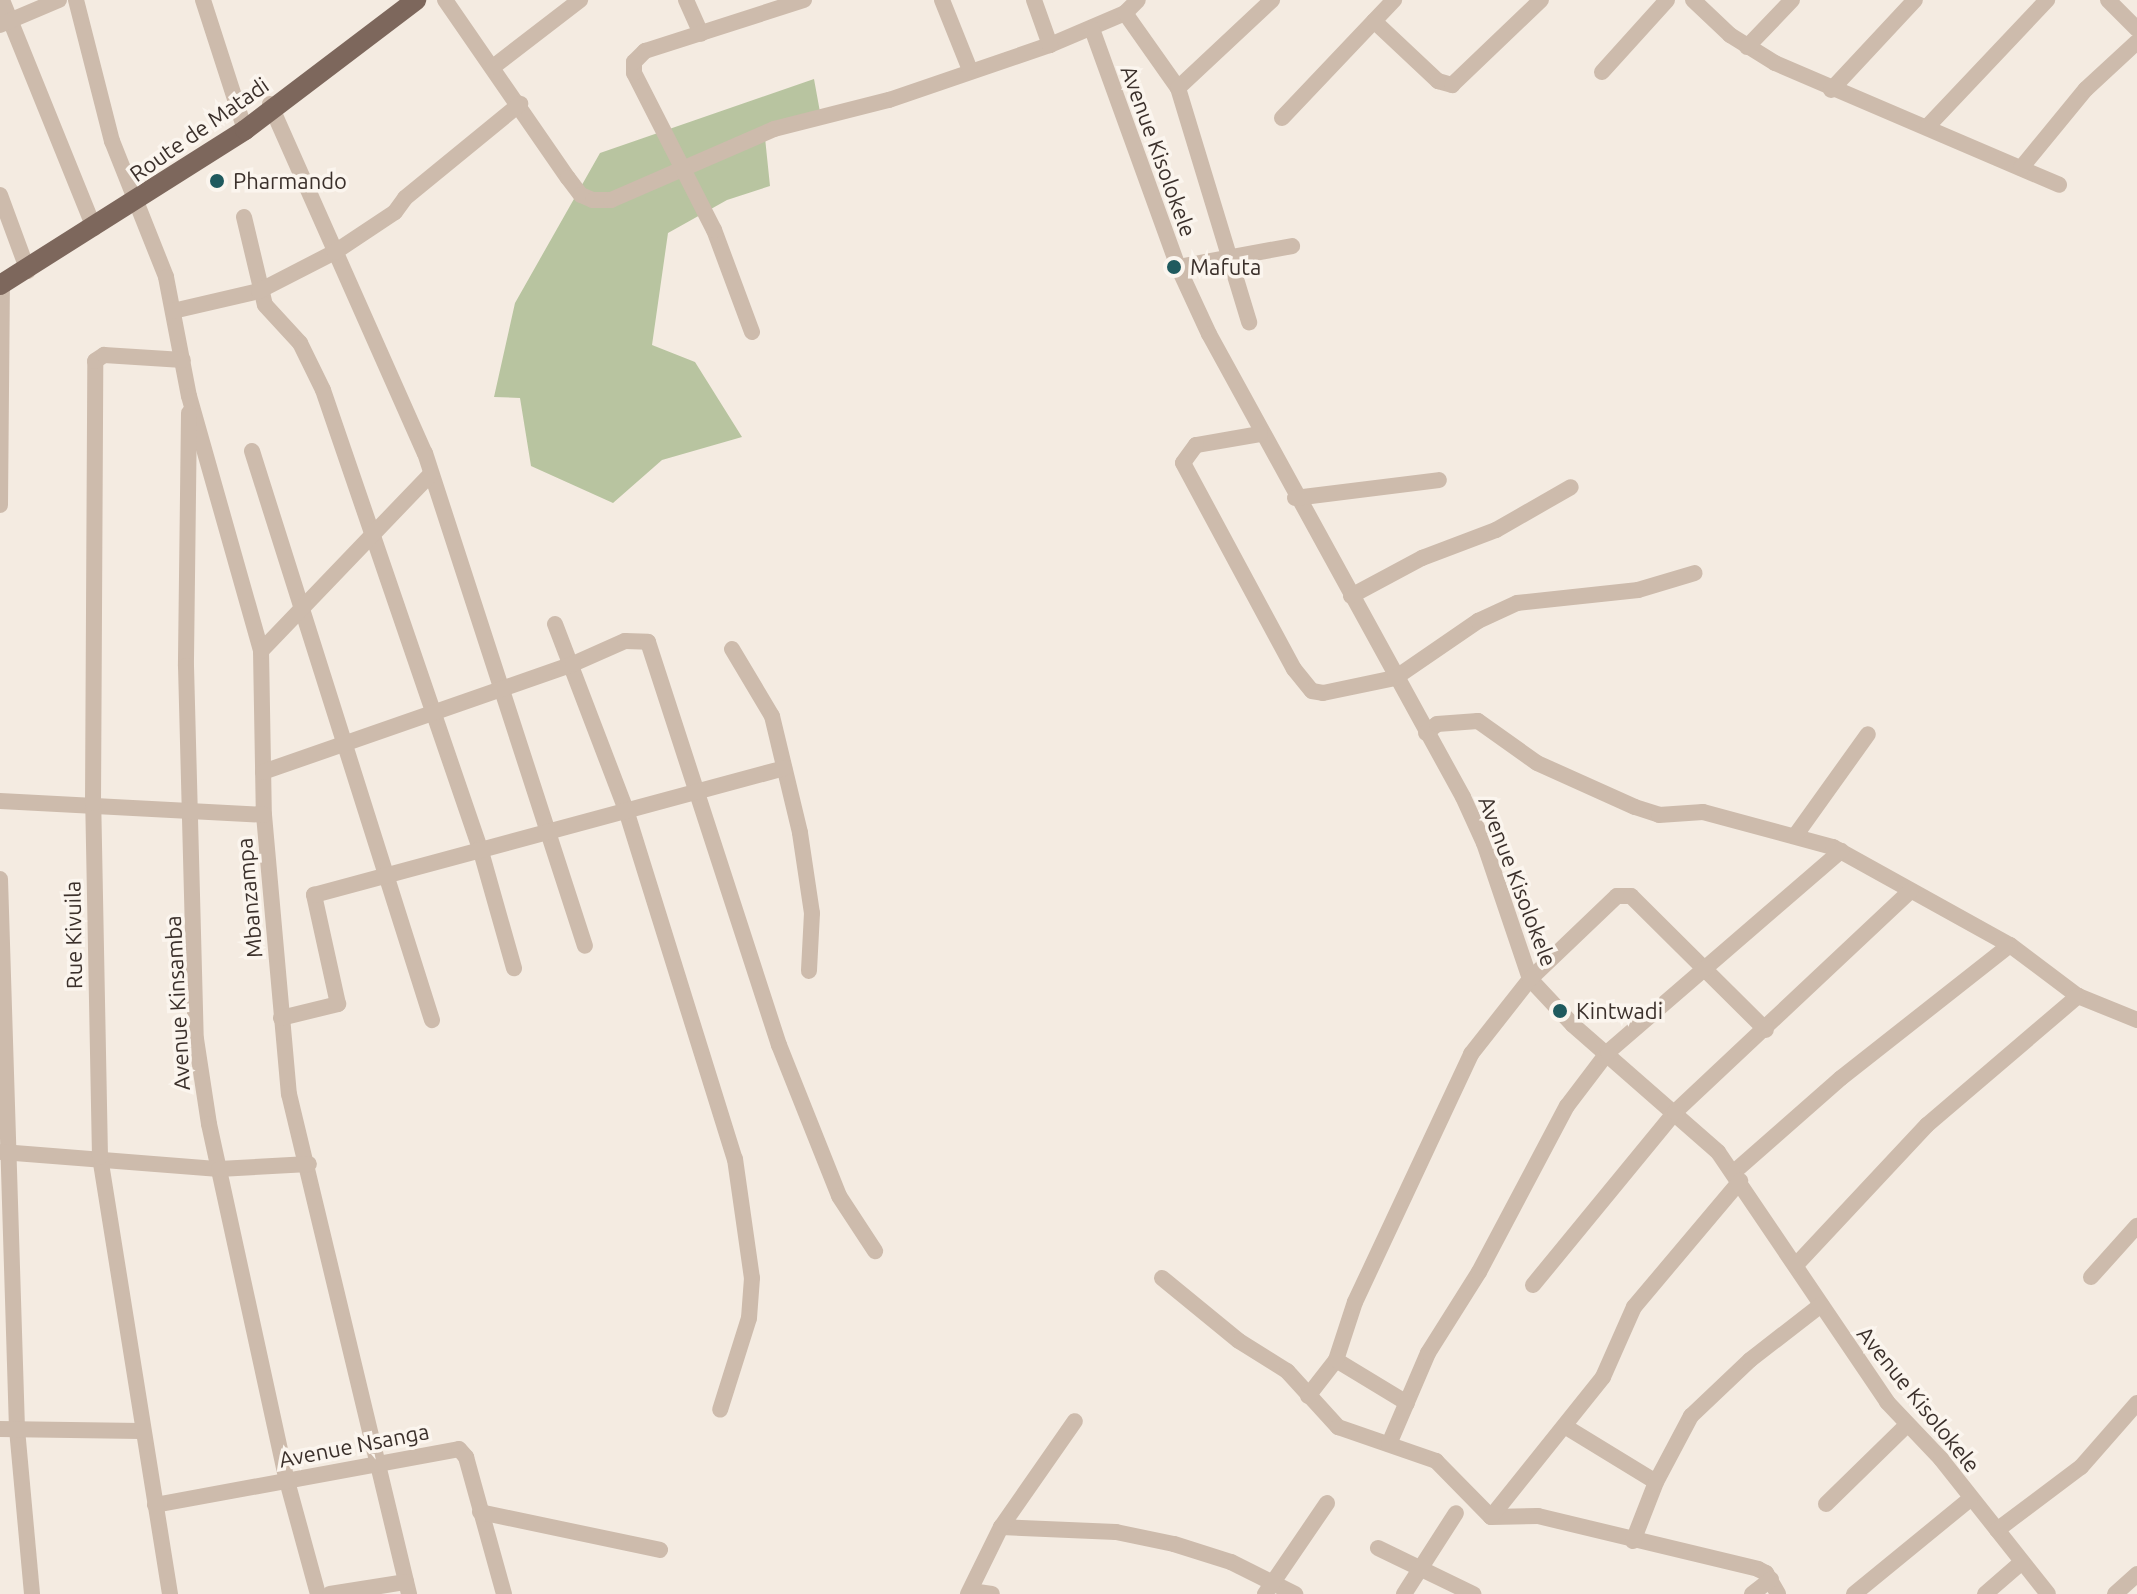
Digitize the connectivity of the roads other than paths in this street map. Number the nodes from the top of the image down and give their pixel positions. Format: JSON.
{"nodes":[{"id":1,"x":2,"y":0,"type":"edge"},
{"id":2,"x":59,"y":0,"type":"edge"},
{"id":3,"x":76,"y":0,"type":"edge"},
{"id":4,"x":203,"y":0,"type":"edge"},
{"id":5,"x":416,"y":0,"type":"edge"},
{"id":6,"x":445,"y":0,"type":"edge"},
{"id":7,"x":580,"y":0,"type":"edge"},
{"id":8,"x":686,"y":0,"type":"edge"},
{"id":9,"x":804,"y":0,"type":"edge"},
{"id":10,"x":942,"y":0,"type":"edge"},
{"id":11,"x":1034,"y":0,"type":"edge"},
{"id":12,"x":1138,"y":0,"type":"edge"},
{"id":13,"x":1272,"y":0,"type":"edge"},
{"id":14,"x":1394,"y":0,"type":"edge"},
{"id":15,"x":1541,"y":0,"type":"edge"},
{"id":16,"x":1667,"y":0,"type":"edge"},
{"id":17,"x":1693,"y":0,"type":"edge"},
{"id":18,"x":1792,"y":0,"type":"edge"},
{"id":19,"x":1915,"y":0,"type":"edge"},
{"id":20,"x":2047,"y":0,"type":"edge"},
{"id":21,"x":2108,"y":0,"type":"edge"},
{"id":22,"x":1125,"y":13,"type":"junction"},
{"id":23,"x":1374,"y":21,"type":"junction"},
{"id":24,"x":6,"y":23,"type":"edge"},
{"id":25,"x":1092,"y":29,"type":"junction"},
{"id":26,"x":2137,"y":29,"type":"edge"},
{"id":27,"x":701,"y":34,"type":"junction"},
{"id":28,"x":2137,"y":42,"type":"edge"},
{"id":29,"x":1050,"y":45,"type":"junction"},
{"id":30,"x":1747,"y":47,"type":"junction"},
{"id":31,"x":493,"y":67,"type":"junction"},
{"id":32,"x":970,"y":70,"type":"junction"},
{"id":33,"x":1602,"y":72,"type":"dead end"},
{"id":34,"x":1178,"y":88,"type":"junction"},
{"id":35,"x":1831,"y":90,"type":"junction"},
{"id":36,"x":520,"y":104,"type":"junction"},
{"id":37,"x":271,"y":107,"type":"junction"},
{"id":38,"x":1282,"y":118,"type":"dead end"},
{"id":39,"x":1927,"y":127,"type":"junction"},
{"id":40,"x":245,"y":130,"type":"junction"},
{"id":41,"x":2021,"y":168,"type":"junction"},
{"id":42,"x":681,"y":169,"type":"junction"},
{"id":43,"x":2059,"y":185,"type":"dead end"},
{"id":44,"x":0,"y":195,"type":"edge"},
{"id":45,"x":139,"y":200,"type":"junction"},
{"id":46,"x":244,"y":217,"type":"dead end"},
{"id":47,"x":94,"y":228,"type":"junction"},
{"id":48,"x":1292,"y":246,"type":"dead end"},
{"id":49,"x":335,"y":252,"type":"junction"},
{"id":50,"x":1229,"y":258,"type":"junction"},
{"id":51,"x":1178,"y":267,"type":"junction"},
{"id":52,"x":28,"y":271,"type":"junction"},
{"id":53,"x":1,"y":284,"type":"edge"},
{"id":54,"x":259,"y":291,"type":"junction"},
{"id":55,"x":173,"y":311,"type":"junction"},
{"id":56,"x":1249,"y":322,"type":"dead end"},
{"id":57,"x":752,"y":332,"type":"dead end"},
{"id":58,"x":183,"y":360,"type":"junction"},
{"id":59,"x":189,"y":396,"type":"junction"},
{"id":60,"x":1260,"y":434,"type":"junction"},
{"id":61,"x":252,"y":451,"type":"dead end"},
{"id":62,"x":431,"y":474,"type":"junction"},
{"id":63,"x":1439,"y":480,"type":"dead end"},
{"id":64,"x":1571,"y":487,"type":"dead end"},
{"id":65,"x":1295,"y":498,"type":"junction"},
{"id":66,"x":0,"y":505,"type":"edge"},
{"id":67,"x":372,"y":539,"type":"junction"},
{"id":68,"x":1695,"y":573,"type":"dead end"},
{"id":69,"x":1351,"y":596,"type":"junction"},
{"id":70,"x":306,"y":609,"type":"junction"},
{"id":71,"x":555,"y":624,"type":"dead end"},
{"id":72,"x":732,"y":649,"type":"dead end"},
{"id":73,"x":261,"y":651,"type":"junction"},
{"id":74,"x":573,"y":664,"type":"junction"},
{"id":75,"x":1395,"y":678,"type":"junction"},
{"id":76,"x":501,"y":686,"type":"junction"},
{"id":77,"x":430,"y":711,"type":"junction"},
{"id":78,"x":1426,"y":733,"type":"junction"},
{"id":79,"x":1868,"y":734,"type":"dead end"},
{"id":80,"x":344,"y":742,"type":"junction"},
{"id":81,"x":784,"y":768,"type":"junction"},
{"id":82,"x":263,"y":772,"type":"junction"},
{"id":83,"x":700,"y":788,"type":"junction"},
{"id":84,"x":0,"y":801,"type":"edge"},
{"id":85,"x":93,"y":803,"type":"junction"},
{"id":86,"x":190,"y":809,"type":"junction"},
{"id":87,"x":626,"y":810,"type":"junction"},
{"id":88,"x":264,"y":815,"type":"junction"},
{"id":89,"x":551,"y":830,"type":"junction"},
{"id":90,"x":1795,"y":836,"type":"junction"},
{"id":91,"x":480,"y":848,"type":"junction"},
{"id":92,"x":1841,"y":851,"type":"junction"},
{"id":93,"x":389,"y":873,"type":"junction"},
{"id":94,"x":0,"y":879,"type":"edge"},
{"id":95,"x":1910,"y":891,"type":"junction"},
{"id":96,"x":2010,"y":945,"type":"junction"},
{"id":97,"x":585,"y":946,"type":"dead end"},
{"id":98,"x":1707,"y":966,"type":"junction"},
{"id":99,"x":514,"y":968,"type":"dead end"},
{"id":100,"x":809,"y":971,"type":"dead end"},
{"id":101,"x":1530,"y":979,"type":"junction"},
{"id":102,"x":2078,"y":996,"type":"junction"},
{"id":103,"x":281,"y":1018,"type":"junction"},
{"id":104,"x":432,"y":1020,"type":"dead end"},
{"id":105,"x":2137,"y":1020,"type":"edge"},
{"id":106,"x":1766,"y":1030,"type":"junction"},
{"id":107,"x":1608,"y":1052,"type":"junction"},
{"id":108,"x":1675,"y":1112,"type":"junction"},
{"id":109,"x":4,"y":1153,"type":"edge"},
{"id":110,"x":100,"y":1157,"type":"junction"},
{"id":111,"x":309,"y":1164,"type":"junction"},
{"id":112,"x":219,"y":1169,"type":"junction"},
{"id":113,"x":1737,"y":1176,"type":"junction"},
{"id":114,"x":2137,"y":1226,"type":"edge"},
{"id":115,"x":875,"y":1251,"type":"dead end"},
{"id":116,"x":1796,"y":1265,"type":"junction"},
{"id":117,"x":2091,"y":1277,"type":"dead end"},
{"id":118,"x":1162,"y":1278,"type":"dead end"},
{"id":119,"x":1533,"y":1285,"type":"dead end"},
{"id":120,"x":1821,"y":1305,"type":"junction"},
{"id":121,"x":1336,"y":1360,"type":"junction"},
{"id":122,"x":1308,"y":1396,"type":"junction"},
{"id":123,"x":1407,"y":1403,"type":"junction"},
{"id":124,"x":2137,"y":1403,"type":"edge"},
{"id":125,"x":720,"y":1410,"type":"dead end"},
{"id":126,"x":1075,"y":1421,"type":"dead end"},
{"id":127,"x":1907,"y":1425,"type":"junction"},
{"id":128,"x":1566,"y":1427,"type":"junction"},
{"id":129,"x":8,"y":1429,"type":"edge"},
{"id":130,"x":141,"y":1431,"type":"junction"},
{"id":131,"x":1389,"y":1444,"type":"junction"},
{"id":132,"x":379,"y":1460,"type":"junction"},
{"id":133,"x":287,"y":1481,"type":"junction"},
{"id":134,"x":1656,"y":1482,"type":"junction"},
{"id":135,"x":1970,"y":1499,"type":"junction"},
{"id":136,"x":1327,"y":1503,"type":"dead end"},
{"id":137,"x":1826,"y":1504,"type":"dead end"},
{"id":138,"x":155,"y":1505,"type":"junction"},
{"id":139,"x":480,"y":1512,"type":"junction"},
{"id":140,"x":1456,"y":1513,"type":"dead end"},
{"id":141,"x":1491,"y":1517,"type":"junction"},
{"id":142,"x":1001,"y":1527,"type":"junction"},
{"id":143,"x":1997,"y":1530,"type":"junction"},
{"id":144,"x":1633,"y":1541,"type":"junction"},
{"id":145,"x":1378,"y":1548,"type":"dead end"},
{"id":146,"x":660,"y":1550,"type":"dead end"},
{"id":147,"x":2022,"y":1562,"type":"junction"},
{"id":148,"x":1422,"y":1565,"type":"junction"},
{"id":149,"x":2137,"y":1574,"type":"edge"},
{"id":150,"x":1775,"y":1587,"type":"edge"},
{"id":151,"x":407,"y":1588,"type":"edge"},
{"id":152,"x":1269,"y":1588,"type":"edge"},
{"id":153,"x":969,"y":1593,"type":"edge"},
{"id":154,"x":32,"y":1594,"type":"edge"},
{"id":155,"x":170,"y":1594,"type":"edge"},
{"id":156,"x":318,"y":1594,"type":"edge"},
{"id":157,"x":330,"y":1594,"type":"edge"},
{"id":158,"x":504,"y":1594,"type":"edge"},
{"id":159,"x":992,"y":1594,"type":"edge"},
{"id":160,"x":1295,"y":1594,"type":"edge"},
{"id":161,"x":1404,"y":1594,"type":"edge"},
{"id":162,"x":1473,"y":1594,"type":"edge"},
{"id":163,"x":1752,"y":1594,"type":"edge"},
{"id":164,"x":1854,"y":1594,"type":"edge"},
{"id":165,"x":1985,"y":1594,"type":"edge"},
{"id":166,"x":2048,"y":1594,"type":"edge"},
{"id":167,"x":2115,"y":1594,"type":"edge"}],
"edges":[{"from":1,"to":24,"type":"street"},
{"from":2,"to":24,"type":"street"},
{"from":3,"to":45,"type":"street","name":"Mbanzampa"},
{"from":4,"to":40,"type":"street"},
{"from":5,"to":37,"type":"main road","name":"Route de Matadi"},
{"from":6,"to":31,"type":"street"},
{"from":7,"to":31,"type":"street"},
{"from":8,"to":27,"type":"street"},
{"from":9,"to":27,"type":"street"},
{"from":10,"to":32,"type":"street"},
{"from":11,"to":29,"type":"street"},
{"from":12,"to":22,"type":"street"},
{"from":13,"to":34,"type":"street"},
{"from":14,"to":23,"type":"street"},
{"from":15,"to":23,"type":"street"},
{"from":16,"to":33,"type":"street"},
{"from":17,"to":30,"type":"street"},
{"from":18,"to":30,"type":"street"},
{"from":19,"to":35,"type":"street"},
{"from":20,"to":39,"type":"street"},
{"from":21,"to":26,"type":"street"},
{"from":22,"to":25,"type":"street"},
{"from":22,"to":34,"type":"street"},
{"from":23,"to":38,"type":"street"},
{"from":24,"to":47,"type":"street"},
{"from":25,"to":29,"type":"street"},
{"from":25,"to":51,"type":"street","name":"Avenue Kisolokele"},
{"from":27,"to":42,"type":"street"},
{"from":28,"to":41,"type":"street"},
{"from":29,"to":32,"type":"street"},
{"from":30,"to":35,"type":"street"},
{"from":31,"to":36,"type":"street"},
{"from":32,"to":42,"type":"street"},
{"from":34,"to":50,"type":"street"},
{"from":35,"to":39,"type":"street"},
{"from":36,"to":42,"type":"street"},
{"from":36,"to":49,"type":"street"},
{"from":37,"to":40,"type":"main road","name":"Route de Matadi"},
{"from":37,"to":49,"type":"street"},
{"from":39,"to":41,"type":"street"},
{"from":40,"to":45,"type":"main road","name":"Route de Matadi"},
{"from":41,"to":43,"type":"street"},
{"from":42,"to":57,"type":"street"},
{"from":44,"to":52,"type":"street"},
{"from":45,"to":47,"type":"main road","name":"Route de Matadi"},
{"from":45,"to":55,"type":"street","name":"Mbanzampa"},
{"from":46,"to":54,"type":"street"},
{"from":47,"to":52,"type":"main road","name":"Route de Matadi"},
{"from":48,"to":50,"type":"street"},
{"from":49,"to":54,"type":"street"},
{"from":49,"to":62,"type":"street"},
{"from":50,"to":51,"type":"street"},
{"from":50,"to":56,"type":"street"},
{"from":51,"to":60,"type":"street","name":"Avenue Kisolokele"},
{"from":52,"to":53,"type":"main road","name":"Route de Matadi"},
{"from":53,"to":66,"type":"street"},
{"from":54,"to":55,"type":"street"},
{"from":54,"to":67,"type":"street"},
{"from":55,"to":58,"type":"street","name":"Mbanzampa"},
{"from":58,"to":59,"type":"street","name":"Mbanzampa"},
{"from":58,"to":85,"type":"street","name":"Rue Kivuila"},
{"from":59,"to":73,"type":"street","name":"Mbanzampa"},
{"from":59,"to":86,"type":"street","name":"Avenue Kinsamba"},
{"from":60,"to":65,"type":"street","name":"Avenue Kisolokele"},
{"from":60,"to":75,"type":"street"},
{"from":61,"to":70,"type":"street"},
{"from":62,"to":67,"type":"street"},
{"from":62,"to":76,"type":"street"},
{"from":63,"to":65,"type":"street"},
{"from":64,"to":69,"type":"street"},
{"from":65,"to":69,"type":"street","name":"Avenue Kisolokele"},
{"from":67,"to":70,"type":"street"},
{"from":67,"to":77,"type":"street"},
{"from":68,"to":75,"type":"street"},
{"from":69,"to":75,"type":"street","name":"Avenue Kisolokele"},
{"from":70,"to":73,"type":"street"},
{"from":70,"to":80,"type":"street"},
{"from":71,"to":74,"type":"street"},
{"from":72,"to":81,"type":"street"},
{"from":73,"to":82,"type":"street","name":"Mbanzampa"},
{"from":74,"to":76,"type":"street"},
{"from":74,"to":83,"type":"street"},
{"from":74,"to":87,"type":"street"},
{"from":75,"to":78,"type":"street","name":"Avenue Kisolokele"},
{"from":76,"to":77,"type":"street"},
{"from":76,"to":89,"type":"street"},
{"from":77,"to":80,"type":"street"},
{"from":77,"to":91,"type":"street"},
{"from":78,"to":90,"type":"street"},
{"from":78,"to":101,"type":"street","name":"Avenue Kisolokele"},
{"from":79,"to":90,"type":"street"},
{"from":80,"to":82,"type":"street"},
{"from":80,"to":93,"type":"street"},
{"from":81,"to":83,"type":"street"},
{"from":81,"to":100,"type":"street"},
{"from":82,"to":88,"type":"street","name":"Mbanzampa"},
{"from":83,"to":87,"type":"street"},
{"from":83,"to":115,"type":"street"},
{"from":84,"to":85,"type":"street"},
{"from":85,"to":86,"type":"street"},
{"from":85,"to":110,"type":"street","name":"Rue Kivuila"},
{"from":86,"to":88,"type":"street"},
{"from":86,"to":112,"type":"street","name":"Avenue Kinsamba"},
{"from":87,"to":89,"type":"street"},
{"from":87,"to":125,"type":"street"},
{"from":88,"to":103,"type":"street","name":"Mbanzampa"},
{"from":89,"to":91,"type":"street"},
{"from":89,"to":97,"type":"street"},
{"from":90,"to":92,"type":"street"},
{"from":91,"to":93,"type":"street"},
{"from":91,"to":99,"type":"street"},
{"from":92,"to":95,"type":"street"},
{"from":92,"to":98,"type":"street"},
{"from":93,"to":103,"type":"street"},
{"from":93,"to":104,"type":"street"},
{"from":94,"to":109,"type":"street"},
{"from":95,"to":96,"type":"street"},
{"from":95,"to":106,"type":"street"},
{"from":96,"to":102,"type":"street"},
{"from":96,"to":113,"type":"street"},
{"from":98,"to":101,"type":"street"},
{"from":98,"to":106,"type":"street"},
{"from":98,"to":107,"type":"street"},
{"from":101,"to":107,"type":"street","name":"Avenue Kisolokele"},
{"from":101,"to":121,"type":"street"},
{"from":102,"to":105,"type":"street"},
{"from":102,"to":116,"type":"street"},
{"from":103,"to":111,"type":"street","name":"Mbanzampa"},
{"from":106,"to":108,"type":"street"},
{"from":107,"to":108,"type":"street","name":"Avenue Kisolokele"},
{"from":107,"to":123,"type":"street"},
{"from":108,"to":113,"type":"street","name":"Avenue Kisolokele"},
{"from":108,"to":119,"type":"street"},
{"from":109,"to":110,"type":"street"},
{"from":109,"to":129,"type":"street"},
{"from":110,"to":112,"type":"street"},
{"from":110,"to":130,"type":"street","name":"Rue Kivuila"},
{"from":111,"to":112,"type":"street"},
{"from":111,"to":132,"type":"street","name":"Mbanzampa"},
{"from":112,"to":133,"type":"street","name":"Avenue Kinsamba"},
{"from":113,"to":116,"type":"street","name":"Avenue Kisolokele"},
{"from":113,"to":128,"type":"street"},
{"from":114,"to":117,"type":"street"},
{"from":116,"to":120,"type":"street","name":"Avenue Kisolokele"},
{"from":118,"to":122,"type":"street"},
{"from":120,"to":127,"type":"street","name":"Avenue Kisolokele"},
{"from":120,"to":134,"type":"street"},
{"from":121,"to":122,"type":"street"},
{"from":121,"to":123,"type":"street"},
{"from":122,"to":131,"type":"street"},
{"from":123,"to":131,"type":"street"},
{"from":124,"to":143,"type":"street"},
{"from":126,"to":142,"type":"street"},
{"from":127,"to":135,"type":"street","name":"Avenue Kisolokele"},
{"from":127,"to":137,"type":"street"},
{"from":128,"to":134,"type":"street"},
{"from":128,"to":141,"type":"street"},
{"from":129,"to":130,"type":"street"},
{"from":129,"to":154,"type":"street"},
{"from":130,"to":138,"type":"street","name":"Rue Kivuila"},
{"from":131,"to":141,"type":"street"},
{"from":132,"to":133,"type":"street","name":"Avenue Nsanga"},
{"from":132,"to":139,"type":"street","name":"Avenue Nsanga"},
{"from":132,"to":151,"type":"street","name":"Mbanzampa"},
{"from":133,"to":138,"type":"street","name":"Avenue Nsanga"},
{"from":133,"to":156,"type":"street","name":"Avenue Kinsamba"},
{"from":134,"to":144,"type":"street"},
{"from":135,"to":143,"type":"street","name":"Avenue Kisolokele"},
{"from":135,"to":164,"type":"street"},
{"from":136,"to":152,"type":"street"},
{"from":138,"to":155,"type":"street","name":"Rue Kivuila"},
{"from":139,"to":146,"type":"street"},
{"from":139,"to":158,"type":"street","name":"Avenue Nsanga"},
{"from":140,"to":148,"type":"street"},
{"from":141,"to":144,"type":"street"},
{"from":142,"to":152,"type":"street"},
{"from":142,"to":153,"type":"street"},
{"from":143,"to":147,"type":"street","name":"Avenue Kisolokele"},
{"from":144,"to":150,"type":"street"},
{"from":145,"to":148,"type":"street"},
{"from":147,"to":165,"type":"street"},
{"from":147,"to":166,"type":"street","name":"Avenue Kisolokele"},
{"from":148,"to":161,"type":"street"},
{"from":148,"to":162,"type":"street"},
{"from":149,"to":167,"type":"street"},
{"from":150,"to":163,"type":"street"},
{"from":151,"to":157,"type":"street"},
{"from":152,"to":160,"type":"street"},
{"from":153,"to":159,"type":"street"}]}
